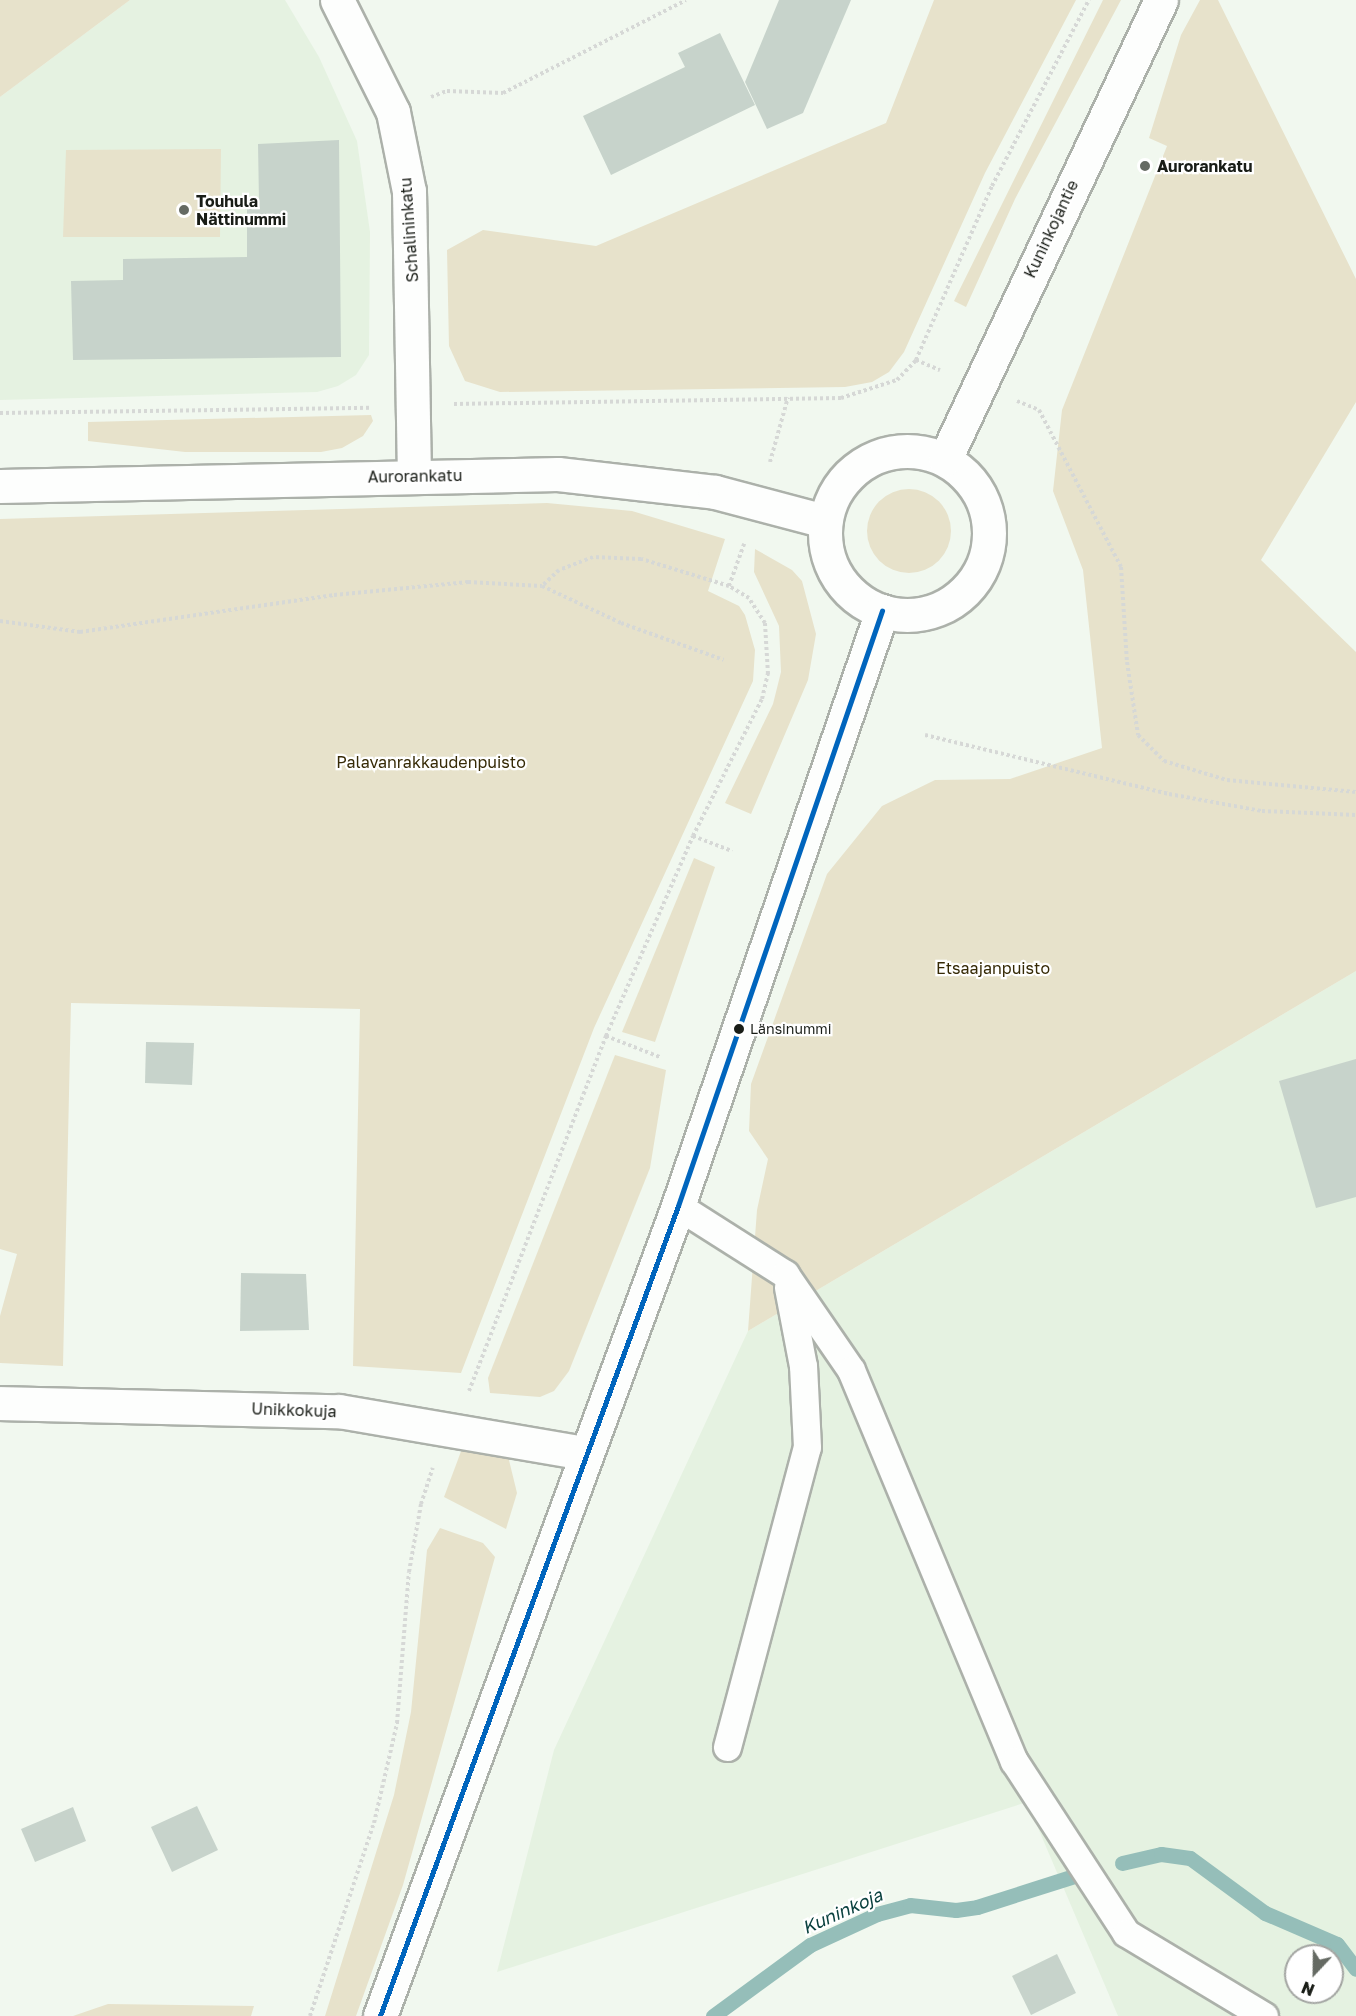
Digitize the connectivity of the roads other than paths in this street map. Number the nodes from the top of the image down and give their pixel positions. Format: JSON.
{"nodes":[{"id":1,"x":337,"y":0,"type":"edge"},
{"id":2,"x":1161,"y":0,"type":"edge"},
{"id":3,"x":945,"y":459,"type":"junction"},
{"id":4,"x":414,"y":475,"type":"junction"},
{"id":5,"x":0,"y":486,"type":"edge"},
{"id":6,"x":825,"y":521,"type":"junction"},
{"id":7,"x":882,"y":611,"type":"junction"},
{"id":8,"x":678,"y":1206,"type":"junction"},
{"id":9,"x":785,"y":1274,"type":"junction"},
{"id":10,"x":0,"y":1403,"type":"edge"},
{"id":11,"x":585,"y":1453,"type":"junction"},
{"id":12,"x":727,"y":1747,"type":"dead end"},
{"id":13,"x":380,"y":2016,"type":"edge"},
{"id":14,"x":1264,"y":2016,"type":"edge"}],
"edges":[{"from":1,"to":4,"type":"main road","name":"Schalininkatu"},
{"from":2,"to":3,"type":"main road","name":"Kuninkojantie"},
{"from":3,"to":6,"type":"main road"},
{"from":3,"to":7,"type":"main road"},
{"from":4,"to":5,"type":"main road","name":"Aurorankatu"},
{"from":4,"to":6,"type":"main road","name":"Aurorankatu"},
{"from":6,"to":7,"type":"main road"},
{"from":7,"to":8,"type":"main road"},
{"from":8,"to":9,"type":"lane"},
{"from":8,"to":11,"type":"main road"},
{"from":9,"to":12,"type":"lane"},
{"from":9,"to":14,"type":"lane"},
{"from":10,"to":11,"type":"main road","name":"Unikkokuja"},
{"from":11,"to":13,"type":"main road"}]}
